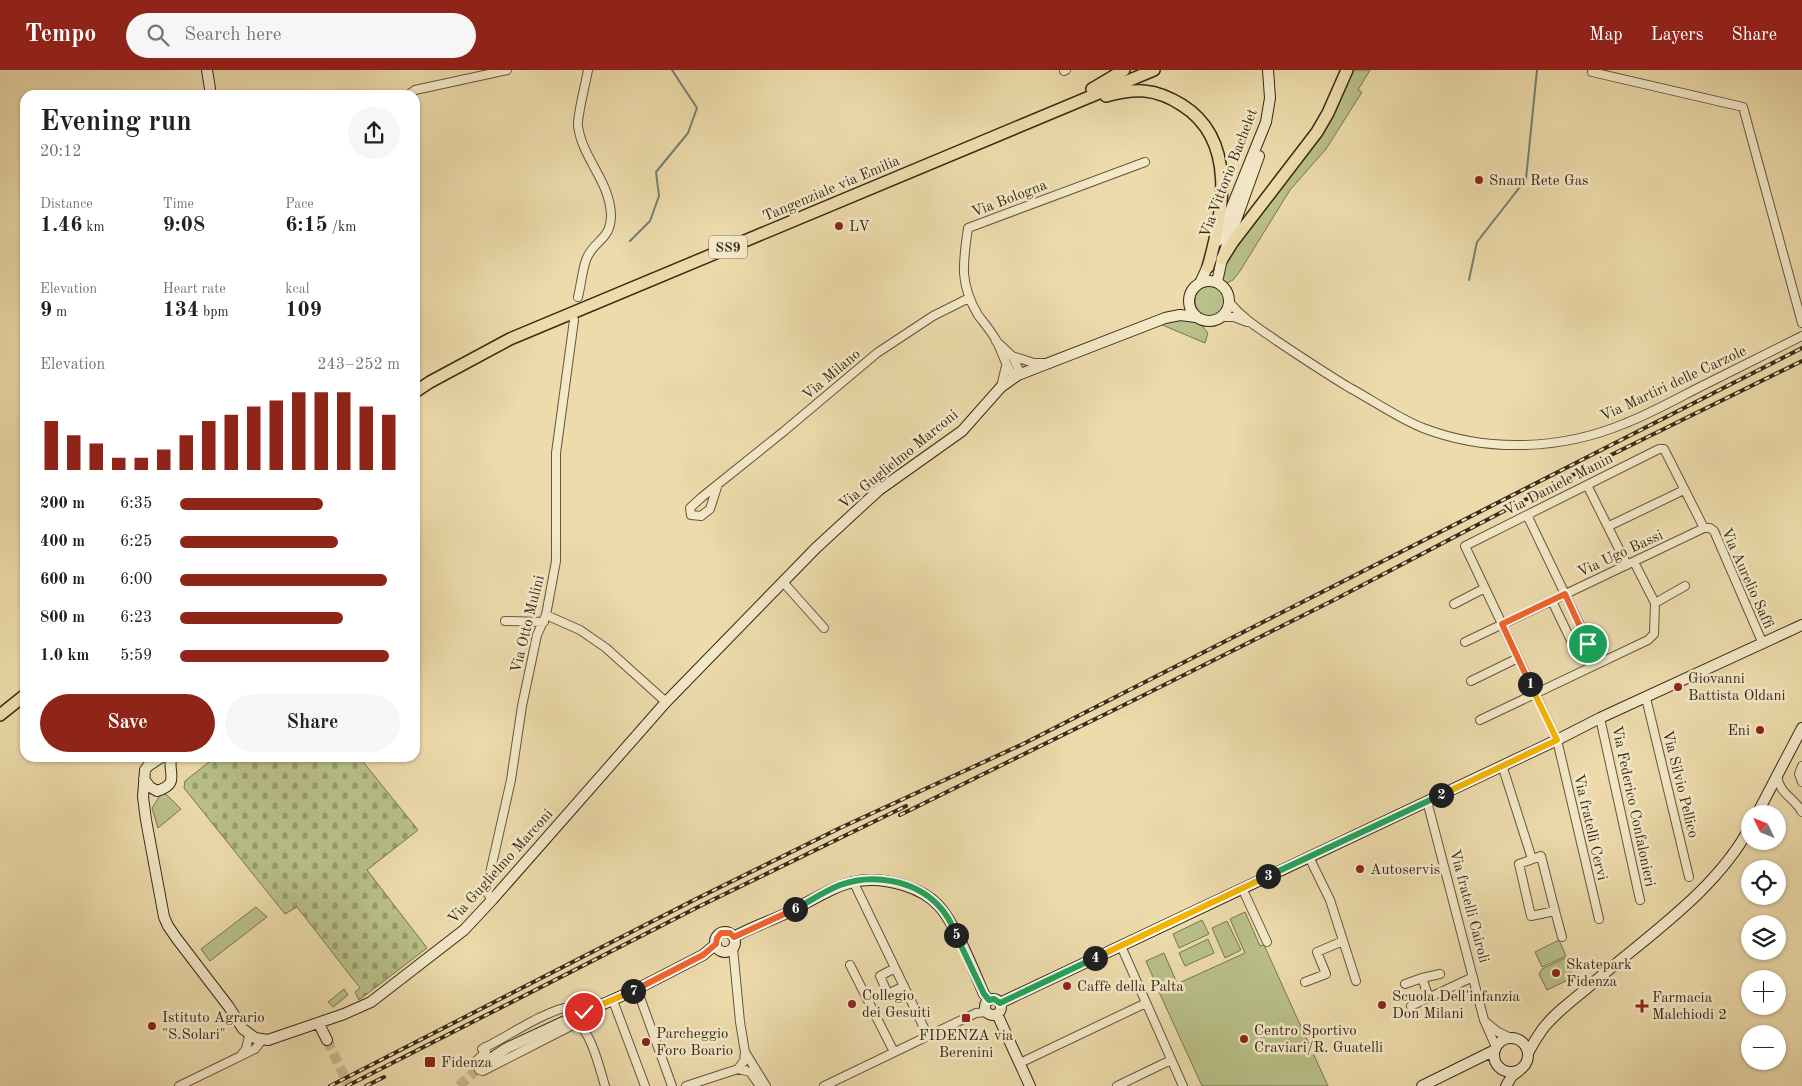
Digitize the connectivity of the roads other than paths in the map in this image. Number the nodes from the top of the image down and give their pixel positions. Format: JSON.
{"nodes":[{"id":1,"x":207,"y":70,"type":"edge"},
{"id":2,"x":507,"y":70,"type":"edge"},
{"id":3,"x":588,"y":70,"type":"edge"},
{"id":4,"x":1124,"y":70,"type":"edge"},
{"id":5,"x":1154,"y":70,"type":"edge"},
{"id":6,"x":1268,"y":70,"type":"edge"},
{"id":7,"x":1274,"y":70,"type":"edge"},
{"id":8,"x":1348,"y":70,"type":"edge"},
{"id":9,"x":1592,"y":72,"type":"dead end"},
{"id":10,"x":210,"y":90,"type":"edge"},
{"id":11,"x":415,"y":90,"type":"edge"},
{"id":12,"x":1031,"y":121,"type":"junction"},
{"id":13,"x":1145,"y":162,"type":"dead end"},
{"id":14,"x":1222,"y":259,"type":"junction"},
{"id":15,"x":1208,"y":267,"type":"junction"},
{"id":16,"x":1217,"y":282,"type":"junction"},
{"id":17,"x":1200,"y":283,"type":"junction"},
{"id":18,"x":1190,"y":296,"type":"junction"},
{"id":19,"x":578,"y":297,"type":"dead end"},
{"id":20,"x":969,"y":298,"type":"junction"},
{"id":21,"x":1230,"y":303,"type":"junction"},
{"id":22,"x":1196,"y":317,"type":"junction"},
{"id":23,"x":1223,"y":317,"type":"junction"},
{"id":24,"x":1166,"y":318,"type":"junction"},
{"id":25,"x":574,"y":320,"type":"dead end"},
{"id":26,"x":1802,"y":323,"type":"edge"},
{"id":27,"x":1253,"y":325,"type":"junction"},
{"id":28,"x":1802,"y":336,"type":"edge"},
{"id":29,"x":996,"y":341,"type":"junction"},
{"id":30,"x":1012,"y":356,"type":"junction"},
{"id":31,"x":1048,"y":363,"type":"junction"},
{"id":32,"x":1006,"y":366,"type":"junction"},
{"id":33,"x":1018,"y":376,"type":"junction"},
{"id":34,"x":1001,"y":387,"type":"junction"},
{"id":35,"x":420,"y":389,"type":"edge"},
{"id":36,"x":1664,"y":449,"type":"joint"},
{"id":37,"x":718,"y":484,"type":"dead end"},
{"id":38,"x":1587,"y":484,"type":"junction"},
{"id":39,"x":1684,"y":490,"type":"junction"},
{"id":40,"x":1527,"y":515,"type":"junction"},
{"id":41,"x":1609,"y":526,"type":"junction"},
{"id":42,"x":1704,"y":528,"type":"junction"},
{"id":43,"x":1465,"y":546,"type":"joint"},
{"id":44,"x":1630,"y":564,"type":"junction"},
{"id":45,"x":783,"y":582,"type":"junction"},
{"id":46,"x":1684,"y":586,"type":"dead end"},
{"id":47,"x":1485,"y":588,"type":"junction"},
{"id":48,"x":1565,"y":594,"type":"junction"},
{"id":49,"x":1552,"y":600,"type":"junction"},
{"id":50,"x":1655,"y":603,"type":"junction"},
{"id":51,"x":1454,"y":604,"type":"dead end"},
{"id":52,"x":545,"y":618,"type":"junction"},
{"id":53,"x":505,"y":622,"type":"dead end"},
{"id":54,"x":1502,"y":624,"type":"junction"},
{"id":55,"x":1802,"y":625,"type":"edge"},
{"id":56,"x":824,"y":628,"type":"dead end"},
{"id":57,"x":1465,"y":642,"type":"dead end"},
{"id":58,"x":1588,"y":644,"type":"dead end"},
{"id":59,"x":1763,"y":644,"type":"junction"},
{"id":60,"x":1577,"y":652,"type":"dead end"},
{"id":61,"x":1518,"y":658,"type":"junction"},
{"id":62,"x":1471,"y":681,"type":"dead end"},
{"id":63,"x":1534,"y":693,"type":"junction"},
{"id":64,"x":1646,"y":698,"type":"junction"},
{"id":65,"x":20,"y":699,"type":"edge"},
{"id":66,"x":666,"y":702,"type":"junction"},
{"id":67,"x":0,"y":715,"type":"edge"},
{"id":68,"x":1600,"y":718,"type":"junction"},
{"id":69,"x":1480,"y":720,"type":"dead end"},
{"id":70,"x":1802,"y":728,"type":"edge"},
{"id":71,"x":1557,"y":740,"type":"junction"},
{"id":72,"x":154,"y":762,"type":"edge"},
{"id":73,"x":163,"y":762,"type":"edge"},
{"id":74,"x":171,"y":762,"type":"edge"},
{"id":75,"x":1502,"y":765,"type":"junction"},
{"id":76,"x":1802,"y":766,"type":"edge"},
{"id":77,"x":171,"y":769,"type":"junction"},
{"id":78,"x":1777,"y":776,"type":"junction"},
{"id":79,"x":144,"y":779,"type":"junction"},
{"id":80,"x":1802,"y":782,"type":"edge"},
{"id":81,"x":157,"y":791,"type":"junction"},
{"id":82,"x":1787,"y":796,"type":"junction"},
{"id":83,"x":1765,"y":798,"type":"junction"},
{"id":84,"x":1427,"y":801,"type":"junction"},
{"id":85,"x":1762,"y":805,"type":"edge"},
{"id":86,"x":1802,"y":812,"type":"edge"},
{"id":87,"x":146,"y":820,"type":"junction"},
{"id":88,"x":1741,"y":842,"type":"edge"},
{"id":89,"x":1308,"y":857,"type":"junction"},
{"id":90,"x":1532,"y":859,"type":"junction"},
{"id":91,"x":1689,"y":877,"type":"dead end"},
{"id":92,"x":853,"y":882,"type":"junction"},
{"id":93,"x":1242,"y":888,"type":"junction"},
{"id":94,"x":492,"y":900,"type":"junction"},
{"id":95,"x":1640,"y":900,"type":"dead end"},
{"id":96,"x":1555,"y":911,"type":"junction"},
{"id":97,"x":1599,"y":919,"type":"dead end"},
{"id":98,"x":734,"y":937,"type":"junction"},
{"id":99,"x":1562,"y":937,"type":"dead end"},
{"id":100,"x":1343,"y":941,"type":"junction"},
{"id":101,"x":1267,"y":942,"type":"dead end"},
{"id":102,"x":716,"y":944,"type":"junction"},
{"id":103,"x":1121,"y":946,"type":"junction"},
{"id":104,"x":732,"y":948,"type":"junction"},
{"id":105,"x":850,"y":965,"type":"dead end"},
{"id":106,"x":895,"y":968,"type":"junction"},
{"id":107,"x":1440,"y":974,"type":"dead end"},
{"id":108,"x":1473,"y":976,"type":"junction"},
{"id":109,"x":1422,"y":978,"type":"junction"},
{"id":110,"x":1305,"y":982,"type":"dead end"},
{"id":111,"x":1356,"y":982,"type":"dead end"},
{"id":112,"x":1405,"y":984,"type":"dead end"},
{"id":113,"x":904,"y":986,"type":"junction"},
{"id":114,"x":637,"y":989,"type":"junction"},
{"id":115,"x":1429,"y":998,"type":"junction"},
{"id":116,"x":612,"y":1000,"type":"junction"},
{"id":117,"x":989,"y":1000,"type":"junction"},
{"id":118,"x":1000,"y":1003,"type":"junction"},
{"id":119,"x":1146,"y":1003,"type":"junction"},
{"id":120,"x":1411,"y":1006,"type":"dead end"},
{"id":121,"x":992,"y":1013,"type":"junction"},
{"id":122,"x":581,"y":1015,"type":"junction"},
{"id":123,"x":1484,"y":1020,"type":"junction"},
{"id":124,"x":319,"y":1024,"type":"junction"},
{"id":125,"x":1542,"y":1029,"type":"junction"},
{"id":126,"x":249,"y":1036,"type":"junction"},
{"id":127,"x":928,"y":1036,"type":"junction"},
{"id":128,"x":589,"y":1039,"type":"junction"},
{"id":129,"x":1516,"y":1039,"type":"junction"},
{"id":130,"x":262,"y":1040,"type":"junction"},
{"id":131,"x":326,"y":1040,"type":"tunnel mouth"},
{"id":132,"x":1495,"y":1048,"type":"junction"},
{"id":133,"x":745,"y":1052,"type":"junction"},
{"id":134,"x":894,"y":1052,"type":"junction"},
{"id":135,"x":1528,"y":1053,"type":"junction"},
{"id":136,"x":240,"y":1055,"type":"junction"},
{"id":137,"x":1171,"y":1060,"type":"junction"},
{"id":138,"x":484,"y":1063,"type":"tunnel mouth"},
{"id":139,"x":1020,"y":1063,"type":"junction"},
{"id":140,"x":1469,"y":1064,"type":"junction"},
{"id":141,"x":1498,"y":1065,"type":"junction"},
{"id":142,"x":1522,"y":1067,"type":"junction"},
{"id":143,"x":738,"y":1069,"type":"junction"},
{"id":144,"x":711,"y":1078,"type":"junction"},
{"id":145,"x":179,"y":1086,"type":"edge"},
{"id":146,"x":605,"y":1086,"type":"edge"},
{"id":147,"x":645,"y":1086,"type":"edge"},
{"id":148,"x":672,"y":1086,"type":"edge"},
{"id":149,"x":686,"y":1086,"type":"edge"},
{"id":150,"x":715,"y":1086,"type":"edge"},
{"id":151,"x":760,"y":1086,"type":"edge"},
{"id":152,"x":766,"y":1086,"type":"edge"},
{"id":153,"x":824,"y":1086,"type":"edge"},
{"id":154,"x":1030,"y":1086,"type":"edge"},
{"id":155,"x":1118,"y":1086,"type":"edge"},
{"id":156,"x":1183,"y":1086,"type":"edge"},
{"id":157,"x":1422,"y":1086,"type":"edge"},
{"id":158,"x":1502,"y":1086,"type":"edge"},
{"id":159,"x":1506,"y":1086,"type":"edge"}],
"edges":[{"from":1,"to":10,"type":"street"},
{"from":2,"to":11,"type":"street"},
{"from":3,"to":19,"type":"street"},
{"from":4,"to":12,"type":"main road"},
{"from":5,"to":12,"type":"main road","name":"Tangenziale via Emilia","number":"SS9"},
{"from":6,"to":15,"type":"street","name":"Via Vittorio Bachelet"},
{"from":7,"to":14,"type":"street","name":"Via Vittorio Bachelet"},
{"from":8,"to":14,"type":"main road"},
{"from":9,"to":26,"type":"street"},
{"from":12,"to":15,"type":"main road"},
{"from":12,"to":35,"type":"main road","name":"Tangenziale via Emilia","number":"SS9"},
{"from":13,"to":20,"type":"street","name":"Via Bologna"},
{"from":14,"to":16,"type":"street","name":"Via Vittorio Bachelet"},
{"from":15,"to":17,"type":"street","name":"Via Vittorio Bachelet"},
{"from":16,"to":17,"type":"street"},
{"from":16,"to":21,"type":"street"},
{"from":17,"to":18,"type":"street"},
{"from":18,"to":22,"type":"street"},
{"from":18,"to":24,"type":"street","name":"Via Guglielmo Marconi"},
{"from":20,"to":29,"type":"street","name":"Via Bologna"},
{"from":20,"to":37,"type":"street","name":"Via Milano"},
{"from":21,"to":23,"type":"street"},
{"from":21,"to":27,"type":"street"},
{"from":22,"to":23,"type":"street"},
{"from":22,"to":24,"type":"street","name":"Via Guglielmo Marconi"},
{"from":23,"to":27,"type":"street"},
{"from":24,"to":31,"type":"street","name":"Via Guglielmo Marconi"},
{"from":25,"to":52,"type":"street","name":"Via Otto Mulini"},
{"from":27,"to":28,"type":"street","name":"Via Martiri delle Carzole"},
{"from":29,"to":30,"type":"street","name":"Via Bologna"},
{"from":29,"to":32,"type":"street","name":"Via Bologna"},
{"from":30,"to":31,"type":"street","name":"Via Bologna"},
{"from":30,"to":33,"type":"street"},
{"from":31,"to":33,"type":"street","name":"Via Guglielmo Marconi"},
{"from":32,"to":33,"type":"street","name":"Via Bologna"},
{"from":32,"to":34,"type":"street"},
{"from":33,"to":34,"type":"street","name":"Via Guglielmo Marconi"},
{"from":34,"to":45,"type":"street","name":"Via Guglielmo Marconi"},
{"from":36,"to":38,"type":"street","name":"Via Daniele Manin"},
{"from":36,"to":39,"type":"street","name":"Via Aurelio Saffi"},
{"from":38,"to":40,"type":"street","name":"Via Daniele Manin"},
{"from":38,"to":41,"type":"street"},
{"from":39,"to":41,"type":"street"},
{"from":39,"to":42,"type":"street","name":"Via Aurelio Saffi"},
{"from":40,"to":43,"type":"street","name":"Via Daniele Manin"},
{"from":40,"to":48,"type":"street"},
{"from":41,"to":44,"type":"street"},
{"from":42,"to":44,"type":"street","name":"Via Ugo Bassi"},
{"from":42,"to":59,"type":"street","name":"Via Aurelio Saffi"},
{"from":43,"to":47,"type":"street","name":"Via fratelli Cervi"},
{"from":44,"to":48,"type":"street","name":"Via Ugo Bassi"},
{"from":44,"to":50,"type":"street"},
{"from":45,"to":56,"type":"street"},
{"from":45,"to":66,"type":"street","name":"Via Guglielmo Marconi"},
{"from":46,"to":50,"type":"street"},
{"from":47,"to":51,"type":"street"},
{"from":47,"to":54,"type":"street","name":"Via fratelli Cervi"},
{"from":48,"to":49,"type":"street","name":"Via Ugo Bassi"},
{"from":48,"to":58,"type":"street"},
{"from":49,"to":54,"type":"street","name":"Via Ugo Bassi"},
{"from":49,"to":60,"type":"street"},
{"from":50,"to":63,"type":"street"},
{"from":52,"to":53,"type":"street"},
{"from":52,"to":66,"type":"street"},
{"from":52,"to":94,"type":"street","name":"Via Otto Mulini"},
{"from":54,"to":57,"type":"street","name":"Via Ugo Bassi"},
{"from":54,"to":61,"type":"street","name":"Via fratelli Cervi"},
{"from":55,"to":59,"type":"street"},
{"from":59,"to":64,"type":"street"},
{"from":61,"to":62,"type":"street"},
{"from":61,"to":63,"type":"street","name":"Via fratelli Cervi"},
{"from":63,"to":69,"type":"street"},
{"from":63,"to":71,"type":"street","name":"Via fratelli Cervi"},
{"from":64,"to":68,"type":"street"},
{"from":64,"to":91,"type":"street","name":"Via Silvio Pellico"},
{"from":65,"to":67,"type":"main road"},
{"from":66,"to":94,"type":"street","name":"Via Guglielmo Marconi"},
{"from":68,"to":71,"type":"street"},
{"from":68,"to":95,"type":"street","name":"Via Federico Confalonieri"},
{"from":70,"to":78,"type":"street"},
{"from":71,"to":75,"type":"street"},
{"from":71,"to":97,"type":"street","name":"Via fratelli Cervi"},
{"from":72,"to":79,"type":"street"},
{"from":73,"to":77,"type":"street"},
{"from":74,"to":77,"type":"street"},
{"from":75,"to":84,"type":"street"},
{"from":75,"to":90,"type":"street"},
{"from":76,"to":80,"type":"street"},
{"from":77,"to":81,"type":"street"},
{"from":78,"to":82,"type":"street"},
{"from":78,"to":83,"type":"street"},
{"from":79,"to":81,"type":"street"},
{"from":79,"to":87,"type":"street"},
{"from":81,"to":87,"type":"street"},
{"from":82,"to":83,"type":"street"},
{"from":82,"to":86,"type":"street"},
{"from":83,"to":85,"type":"street"},
{"from":84,"to":89,"type":"street"},
{"from":84,"to":108,"type":"street","name":"Via fratelli Cairoli"},
{"from":87,"to":126,"type":"street"},
{"from":88,"to":125,"type":"street"},
{"from":89,"to":93,"type":"street"},
{"from":89,"to":100,"type":"street"},
{"from":90,"to":96,"type":"street"},
{"from":90,"to":96,"type":"street"},
{"from":92,"to":98,"type":"street"},
{"from":92,"to":106,"type":"street"},
{"from":92,"to":117,"type":"street"},
{"from":93,"to":101,"type":"street"},
{"from":93,"to":103,"type":"street"},
{"from":94,"to":124,"type":"street","name":"Via Guglielmo Marconi"},
{"from":96,"to":99,"type":"street"},
{"from":98,"to":102,"type":"street"},
{"from":98,"to":104,"type":"street"},
{"from":100,"to":110,"type":"street"},
{"from":100,"to":111,"type":"street"},
{"from":102,"to":104,"type":"street"},
{"from":102,"to":114,"type":"street"},
{"from":103,"to":118,"type":"street"},
{"from":103,"to":119,"type":"street"},
{"from":104,"to":133,"type":"street"},
{"from":105,"to":134,"type":"street"},
{"from":106,"to":113,"type":"street"},
{"from":106,"to":113,"type":"street"},
{"from":107,"to":109,"type":"street"},
{"from":108,"to":115,"type":"street"},
{"from":108,"to":123,"type":"street","name":"Via fratelli Cairoli"},
{"from":109,"to":112,"type":"street"},
{"from":109,"to":115,"type":"street"},
{"from":113,"to":127,"type":"street"},
{"from":114,"to":116,"type":"street"},
{"from":114,"to":148,"type":"street"},
{"from":115,"to":120,"type":"street"},
{"from":116,"to":122,"type":"street"},
{"from":116,"to":147,"type":"street"},
{"from":117,"to":118,"type":"street"},
{"from":117,"to":121,"type":"street"},
{"from":118,"to":121,"type":"street"},
{"from":119,"to":137,"type":"street"},
{"from":119,"to":139,"type":"street"},
{"from":121,"to":127,"type":"street"},
{"from":121,"to":139,"type":"street"},
{"from":122,"to":122,"type":"street"},
{"from":122,"to":128,"type":"street"},
{"from":122,"to":128,"type":"street"},
{"from":122,"to":138,"type":"street"},
{"from":123,"to":129,"type":"street"},
{"from":123,"to":132,"type":"street","name":"Via fratelli Cairoli"},
{"from":124,"to":130,"type":"street","name":"Via Guglielmo Marconi"},
{"from":124,"to":131,"type":"street"},
{"from":125,"to":129,"type":"street"},
{"from":125,"to":135,"type":"street"},
{"from":126,"to":130,"type":"street"},
{"from":126,"to":136,"type":"street"},
{"from":127,"to":134,"type":"street"},
{"from":128,"to":146,"type":"street"},
{"from":129,"to":132,"type":"street"},
{"from":129,"to":135,"type":"street"},
{"from":130,"to":136,"type":"street"},
{"from":132,"to":140,"type":"street"},
{"from":132,"to":141,"type":"street"},
{"from":133,"to":143,"type":"street"},
{"from":133,"to":152,"type":"street"},
{"from":134,"to":153,"type":"street"},
{"from":135,"to":142,"type":"street"},
{"from":136,"to":145,"type":"street"},
{"from":137,"to":155,"type":"street"},
{"from":137,"to":156,"type":"street"},
{"from":139,"to":154,"type":"street"},
{"from":140,"to":141,"type":"street"},
{"from":140,"to":157,"type":"street"},
{"from":141,"to":142,"type":"street"},
{"from":141,"to":158,"type":"street"},
{"from":142,"to":159,"type":"street"},
{"from":143,"to":144,"type":"street"},
{"from":143,"to":151,"type":"street"},
{"from":144,"to":149,"type":"street"},
{"from":144,"to":150,"type":"street"}]}
